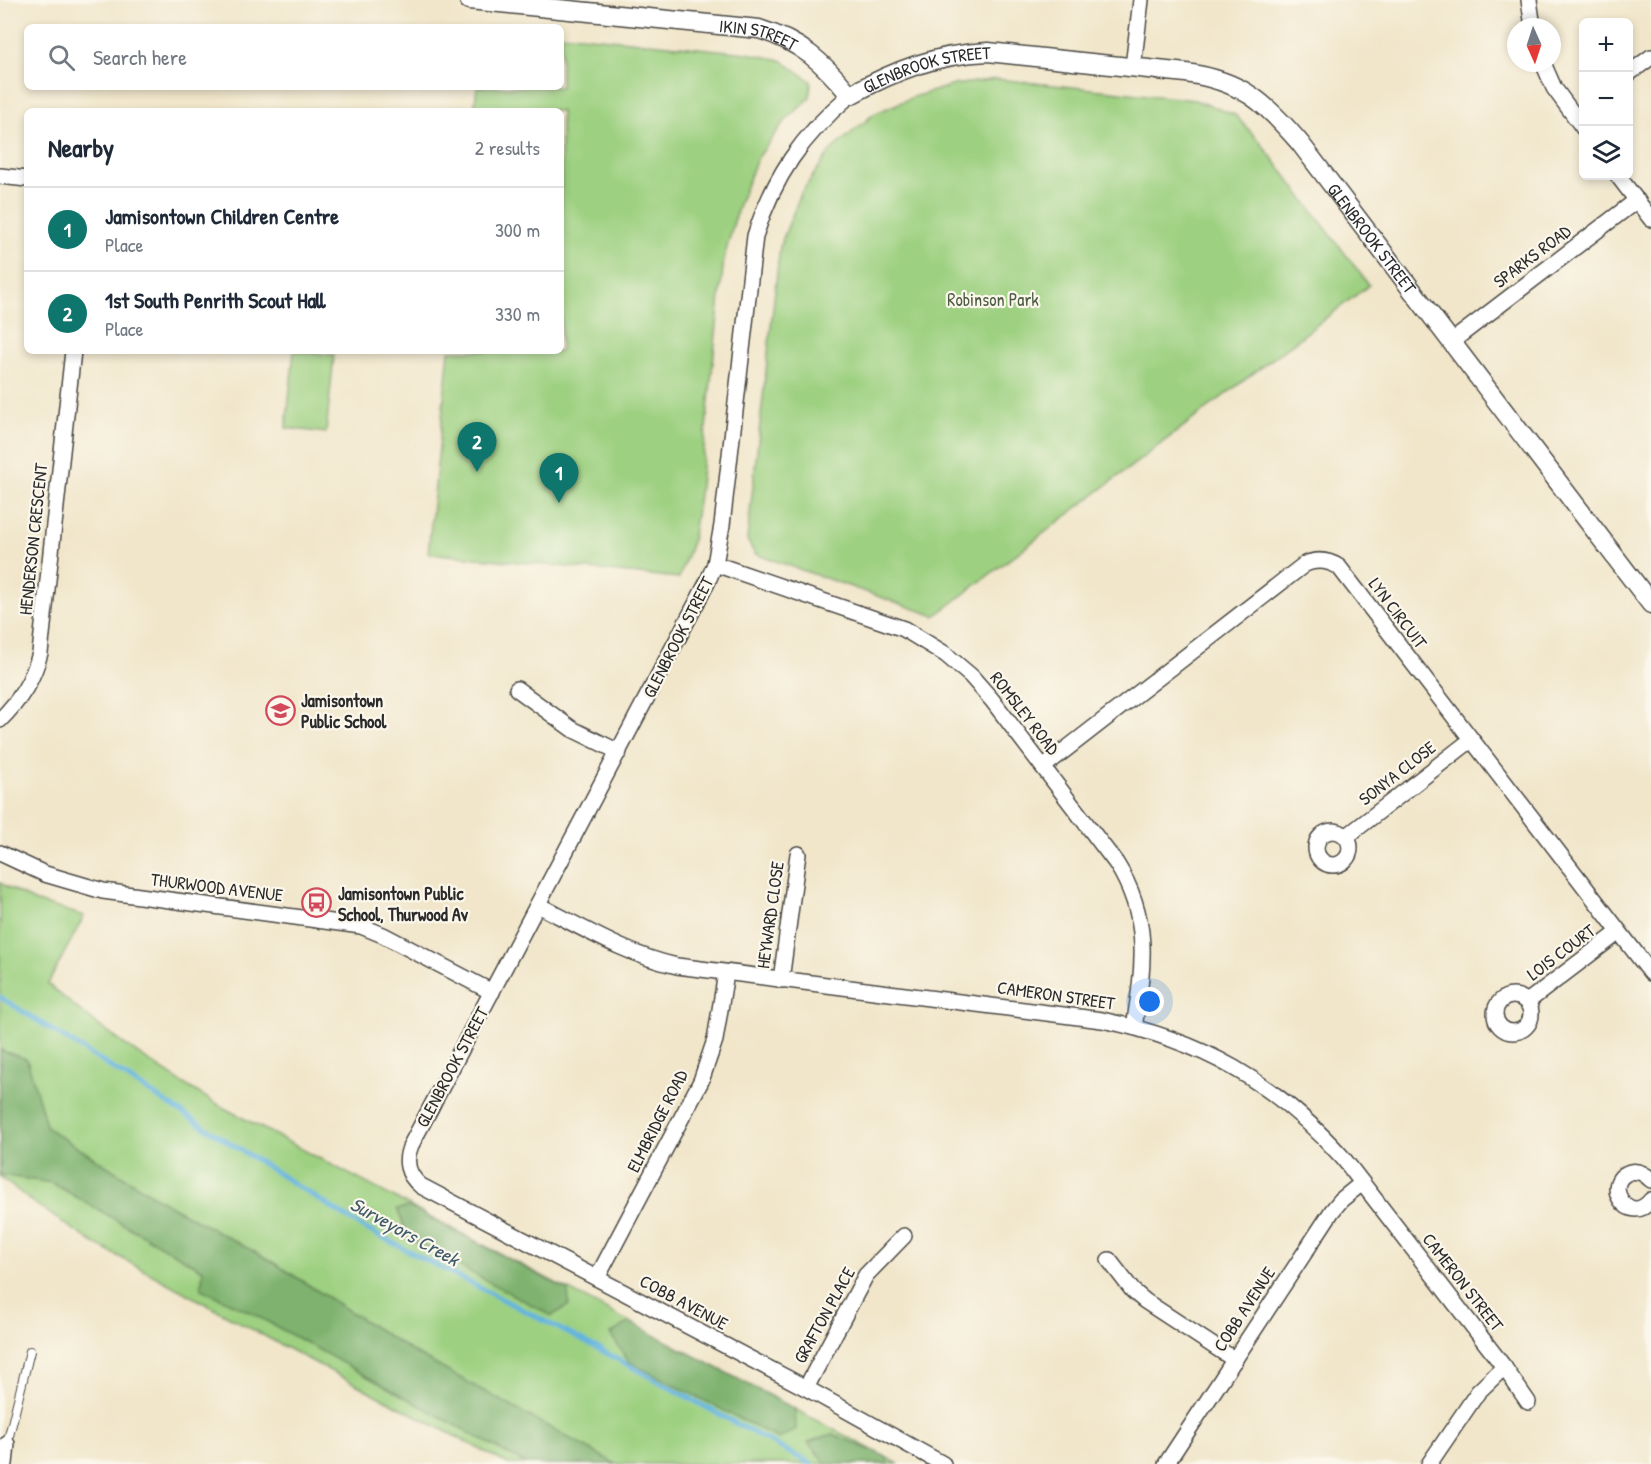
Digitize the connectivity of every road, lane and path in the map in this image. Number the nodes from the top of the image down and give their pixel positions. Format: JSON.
{"nodes":[{"id":1,"x":469,"y":0,"type":"edge"},
{"id":2,"x":1141,"y":0,"type":"edge"},
{"id":3,"x":1529,"y":0,"type":"edge"},
{"id":4,"x":512,"y":2,"type":"edge"},
{"id":5,"x":1532,"y":18,"type":"edge"},
{"id":6,"x":1651,"y":57,"type":"edge"},
{"id":7,"x":1133,"y":67,"type":"junction"},
{"id":8,"x":1547,"y":72,"type":"edge"},
{"id":9,"x":1632,"y":72,"type":"edge"},
{"id":10,"x":850,"y":95,"type":"junction"},
{"id":11,"x":1578,"y":111,"type":"edge"},
{"id":12,"x":1583,"y":126,"type":"edge"},
{"id":13,"x":0,"y":176,"type":"edge"},
{"id":14,"x":24,"y":179,"type":"edge"},
{"id":15,"x":1621,"y":180,"type":"edge"},
{"id":16,"x":1637,"y":200,"type":"junction"},
{"id":17,"x":1651,"y":219,"type":"edge"},
{"id":18,"x":1451,"y":342,"type":"junction"},
{"id":19,"x":73,"y":354,"type":"edge"},
{"id":20,"x":715,"y":564,"type":"junction"},
{"id":21,"x":1651,"y":604,"type":"edge"},
{"id":22,"x":518,"y":689,"type":"dead end"},
{"id":23,"x":0,"y":720,"type":"edge"},
{"id":24,"x":1471,"y":740,"type":"junction"},
{"id":25,"x":619,"y":752,"type":"junction"},
{"id":26,"x":1042,"y":767,"type":"junction"},
{"id":27,"x":1346,"y":837,"type":"dead end"},
{"id":28,"x":0,"y":853,"type":"edge"},
{"id":29,"x":798,"y":854,"type":"dead end"},
{"id":30,"x":538,"y":905,"type":"junction"},
{"id":31,"x":1618,"y":932,"type":"junction"},
{"id":32,"x":726,"y":973,"type":"junction"},
{"id":33,"x":1651,"y":973,"type":"edge"},
{"id":34,"x":781,"y":980,"type":"junction"},
{"id":35,"x":492,"y":992,"type":"junction"},
{"id":36,"x":1527,"y":1002,"type":"dead end"},
{"id":37,"x":1134,"y":1027,"type":"junction"},
{"id":38,"x":409,"y":1173,"type":"joint"},
{"id":39,"x":1651,"y":1179,"type":"edge"},
{"id":40,"x":1362,"y":1183,"type":"junction"},
{"id":41,"x":1651,"y":1200,"type":"edge"},
{"id":42,"x":903,"y":1236,"type":"dead end"},
{"id":43,"x":1109,"y":1260,"type":"dead end"},
{"id":44,"x":597,"y":1278,"type":"junction"},
{"id":45,"x":30,"y":1351,"type":"dead end"},
{"id":46,"x":1235,"y":1360,"type":"junction"},
{"id":47,"x":1504,"y":1367,"type":"junction"},
{"id":48,"x":806,"y":1388,"type":"junction"},
{"id":49,"x":1528,"y":1402,"type":"dead end"},
{"id":50,"x":3,"y":1443,"type":"edge"},
{"id":51,"x":5,"y":1464,"type":"edge"},
{"id":52,"x":943,"y":1464,"type":"edge"},
{"id":53,"x":1166,"y":1464,"type":"edge"},
{"id":54,"x":1430,"y":1464,"type":"edge"}],
"edges":[{"from":1,"to":4,"type":"street","name":"IKIN STREET"},
{"from":2,"to":7,"type":"street"},
{"from":3,"to":5,"type":"street"},
{"from":4,"to":10,"type":"street","name":"IKIN STREET"},
{"from":6,"to":9,"type":"street"},
{"from":7,"to":10,"type":"street","name":"GLENBROOK STREET"},
{"from":7,"to":18,"type":"street","name":"GLENBROOK STREET"},
{"from":8,"to":11,"type":"street"},
{"from":10,"to":20,"type":"street","name":"GLENBROOK STREET"},
{"from":11,"to":12,"type":"street"},
{"from":13,"to":14,"type":"street"},
{"from":15,"to":16,"type":"street"},
{"from":16,"to":17,"type":"street"},
{"from":16,"to":18,"type":"street","name":"SPARKS ROAD"},
{"from":18,"to":21,"type":"street","name":"GLENBROOK STREET"},
{"from":19,"to":23,"type":"street","name":"HENDERSON CRESCENT"},
{"from":20,"to":25,"type":"street","name":"GLENBROOK STREET"},
{"from":20,"to":26,"type":"street","name":"ROMSLEY ROAD"},
{"from":22,"to":25,"type":"street"},
{"from":24,"to":26,"type":"street","name":"LYN CIRCUIT"},
{"from":24,"to":27,"type":"street","name":"SONYA CLOSE"},
{"from":24,"to":31,"type":"street","name":"LYN CIRCUIT"},
{"from":25,"to":30,"type":"street","name":"GLENBROOK STREET"},
{"from":26,"to":37,"type":"street","name":"ROMSLEY ROAD"},
{"from":28,"to":35,"type":"street","name":"THURWOOD AVENUE"},
{"from":29,"to":34,"type":"street","name":"HEYWARD CLOSE"},
{"from":30,"to":32,"type":"street","name":"CAMERON STREET"},
{"from":30,"to":35,"type":"street","name":"GLENBROOK STREET"},
{"from":31,"to":33,"type":"street","name":"LYN CIRCUIT"},
{"from":31,"to":36,"type":"street","name":"LOIS COURT"},
{"from":32,"to":34,"type":"street","name":"CAMERON STREET"},
{"from":32,"to":44,"type":"street","name":"ELMBRIDGE ROAD"},
{"from":34,"to":37,"type":"street","name":"CAMERON STREET"},
{"from":35,"to":38,"type":"street","name":"GLENBROOK STREET"},
{"from":37,"to":40,"type":"street","name":"CAMERON STREET"},
{"from":38,"to":44,"type":"street","name":"COBB AVENUE"},
{"from":39,"to":41,"type":"street"},
{"from":40,"to":46,"type":"street","name":"COBB AVENUE"},
{"from":40,"to":47,"type":"street","name":"CAMERON STREET"},
{"from":42,"to":48,"type":"street","name":"GRAFTON PLACE"},
{"from":43,"to":46,"type":"street"},
{"from":44,"to":48,"type":"street","name":"COBB AVENUE"},
{"from":45,"to":50,"type":"lane"},
{"from":46,"to":53,"type":"street","name":"COBB AVENUE"},
{"from":47,"to":49,"type":"street","name":"CAMERON STREET"},
{"from":47,"to":54,"type":"street"},
{"from":48,"to":52,"type":"street","name":"COBB AVENUE"},
{"from":50,"to":51,"type":"street"}]}
